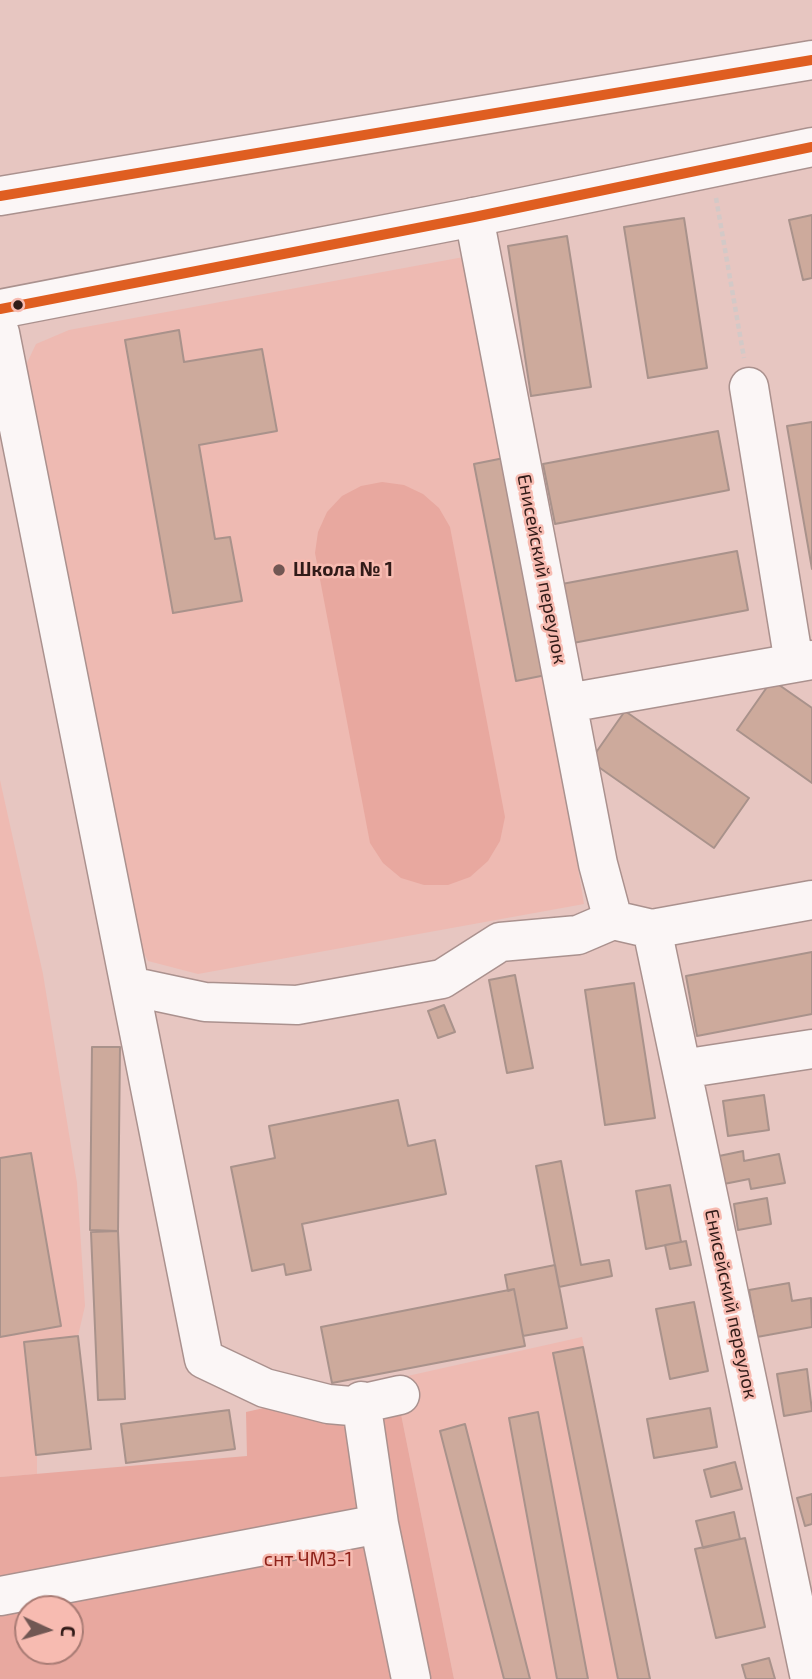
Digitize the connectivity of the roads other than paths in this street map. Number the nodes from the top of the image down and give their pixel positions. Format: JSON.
{"nodes":[{"id":1,"x":812,"y":60,"type":"edge"},
{"id":2,"x":812,"y":147,"type":"edge"},
{"id":3,"x":0,"y":196,"type":"edge"},
{"id":4,"x":474,"y":217,"type":"junction"},
{"id":5,"x":0,"y":309,"type":"edge"},
{"id":6,"x":0,"y":333,"type":"edge"},
{"id":7,"x":749,"y":387,"type":"road end"},
{"id":8,"x":803,"y":661,"type":"edge"},
{"id":9,"x":568,"y":703,"type":"junction"},
{"id":10,"x":812,"y":900,"type":"edge"},
{"id":11,"x":613,"y":920,"type":"junction"},
{"id":12,"x":652,"y":929,"type":"junction"},
{"id":13,"x":130,"y":986,"type":"junction"},
{"id":14,"x":812,"y":1049,"type":"edge"},
{"id":15,"x":682,"y":1069,"type":"junction"},
{"id":16,"x":400,"y":1395,"type":"dead end"},
{"id":17,"x":361,"y":1401,"type":"junction"},
{"id":18,"x":379,"y":1524,"type":"junction"},
{"id":19,"x":0,"y":1596,"type":"edge"},
{"id":20,"x":411,"y":1679,"type":"edge"},
{"id":21,"x":810,"y":1679,"type":"edge"}],
"edges":[{"from":1,"to":3,"type":"main road"},
{"from":2,"to":4,"type":"main road"},
{"from":4,"to":5,"type":"main road"},
{"from":4,"to":9,"type":"main road","name":"Енисейский переулок"},
{"from":6,"to":13,"type":"main road"},
{"from":7,"to":8,"type":"main road"},
{"from":8,"to":9,"type":"main road"},
{"from":9,"to":11,"type":"main road","name":"Енисейский переулок"},
{"from":10,"to":12,"type":"main road"},
{"from":11,"to":12,"type":"main road"},
{"from":11,"to":13,"type":"main road"},
{"from":12,"to":15,"type":"main road","name":"Енисейский переулок"},
{"from":13,"to":17,"type":"main road"},
{"from":14,"to":15,"type":"main road"},
{"from":15,"to":21,"type":"main road","name":"Енисейский переулок"},
{"from":16,"to":17,"type":"main road"},
{"from":17,"to":18,"type":"main road"},
{"from":18,"to":19,"type":"main road"},
{"from":18,"to":20,"type":"main road"}]}
